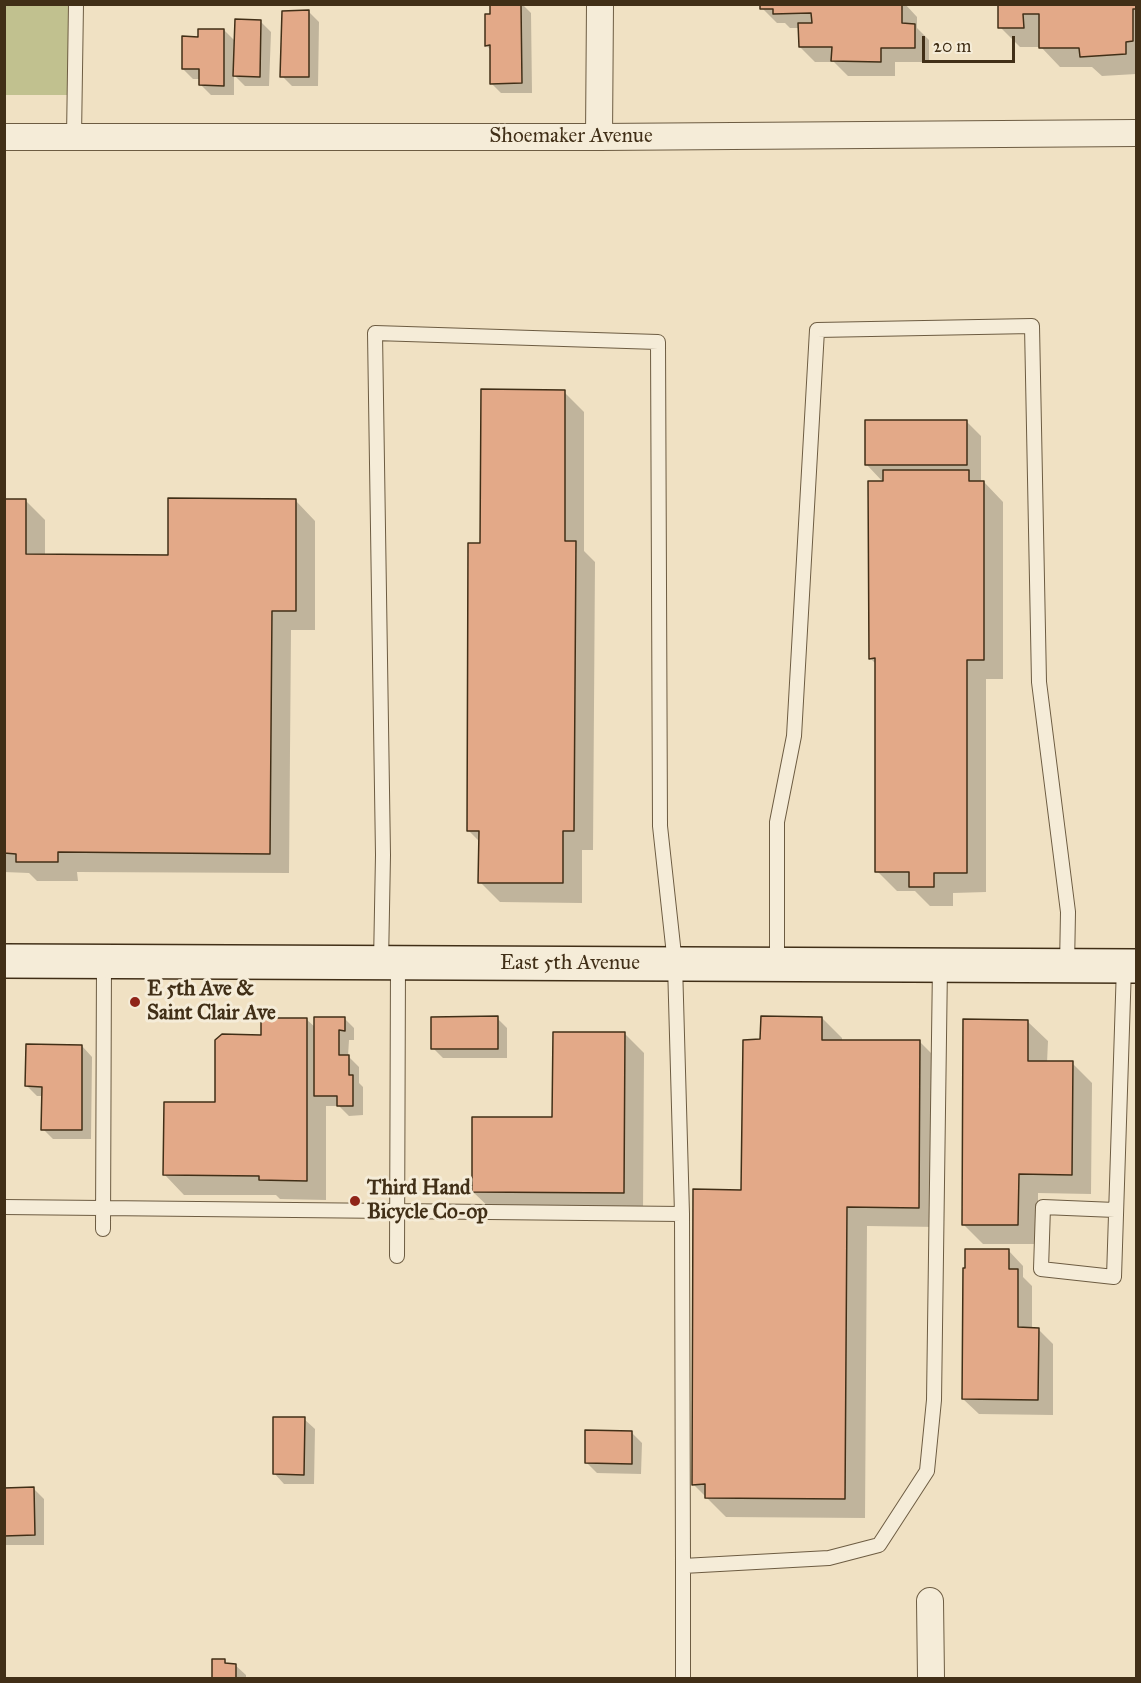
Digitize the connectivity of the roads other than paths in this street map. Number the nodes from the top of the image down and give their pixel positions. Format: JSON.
{"nodes":[{"id":1,"x":76,"y":4,"type":"edge"},
{"id":2,"x":600,"y":4,"type":"edge"},
{"id":3,"x":1137,"y":133,"type":"edge"},
{"id":4,"x":4,"y":137,"type":"edge"},
{"id":5,"x":74,"y":137,"type":"junction"},
{"id":6,"x":599,"y":137,"type":"junction"},
{"id":7,"x":4,"y":961,"type":"edge"},
{"id":8,"x":104,"y":962,"type":"junction"},
{"id":9,"x":389,"y":963,"type":"junction"},
{"id":10,"x":675,"y":964,"type":"junction"},
{"id":11,"x":777,"y":964,"type":"junction"},
{"id":12,"x":940,"y":965,"type":"junction"},
{"id":13,"x":1067,"y":966,"type":"junction"},
{"id":14,"x":1130,"y":966,"type":"edge"},
{"id":15,"x":4,"y":1207,"type":"edge"},
{"id":16,"x":103,"y":1208,"type":"junction"},
{"id":17,"x":1115,"y":1210,"type":"junction"},
{"id":18,"x":397,"y":1211,"type":"junction"},
{"id":19,"x":682,"y":1214,"type":"junction"},
{"id":20,"x":103,"y":1229,"type":"dead end"},
{"id":21,"x":398,"y":1256,"type":"dead end"},
{"id":22,"x":683,"y":1566,"type":"junction"},
{"id":23,"x":930,"y":1601,"type":"dead end"},
{"id":24,"x":684,"y":1678,"type":"edge"},
{"id":25,"x":931,"y":1678,"type":"edge"}],
"edges":[{"from":1,"to":5,"type":"lane"},
{"from":2,"to":6,"type":"street"},
{"from":3,"to":6,"type":"street","name":"Shoemaker Avenue"},
{"from":4,"to":5,"type":"street","name":"Shoemaker Avenue"},
{"from":5,"to":6,"type":"street","name":"Shoemaker Avenue"},
{"from":7,"to":8,"type":"main road","name":"East 5th Avenue"},
{"from":8,"to":9,"type":"main road","name":"East 5th Avenue"},
{"from":8,"to":16,"type":"lane"},
{"from":9,"to":10,"type":"main road","name":"East 5th Avenue"},
{"from":9,"to":10,"type":"lane"},
{"from":9,"to":18,"type":"lane"},
{"from":10,"to":11,"type":"main road","name":"East 5th Avenue"},
{"from":10,"to":19,"type":"lane"},
{"from":11,"to":12,"type":"main road","name":"East 5th Avenue"},
{"from":11,"to":13,"type":"lane"},
{"from":12,"to":13,"type":"main road","name":"East 5th Avenue"},
{"from":12,"to":22,"type":"lane"},
{"from":13,"to":14,"type":"main road","name":"East 5th Avenue"},
{"from":14,"to":17,"type":"lane"},
{"from":15,"to":16,"type":"lane"},
{"from":16,"to":18,"type":"lane"},
{"from":16,"to":20,"type":"lane"},
{"from":17,"to":17,"type":"lane"},
{"from":18,"to":19,"type":"lane"},
{"from":18,"to":21,"type":"lane"},
{"from":19,"to":22,"type":"lane"},
{"from":22,"to":24,"type":"lane"},
{"from":23,"to":25,"type":"street"}]}
